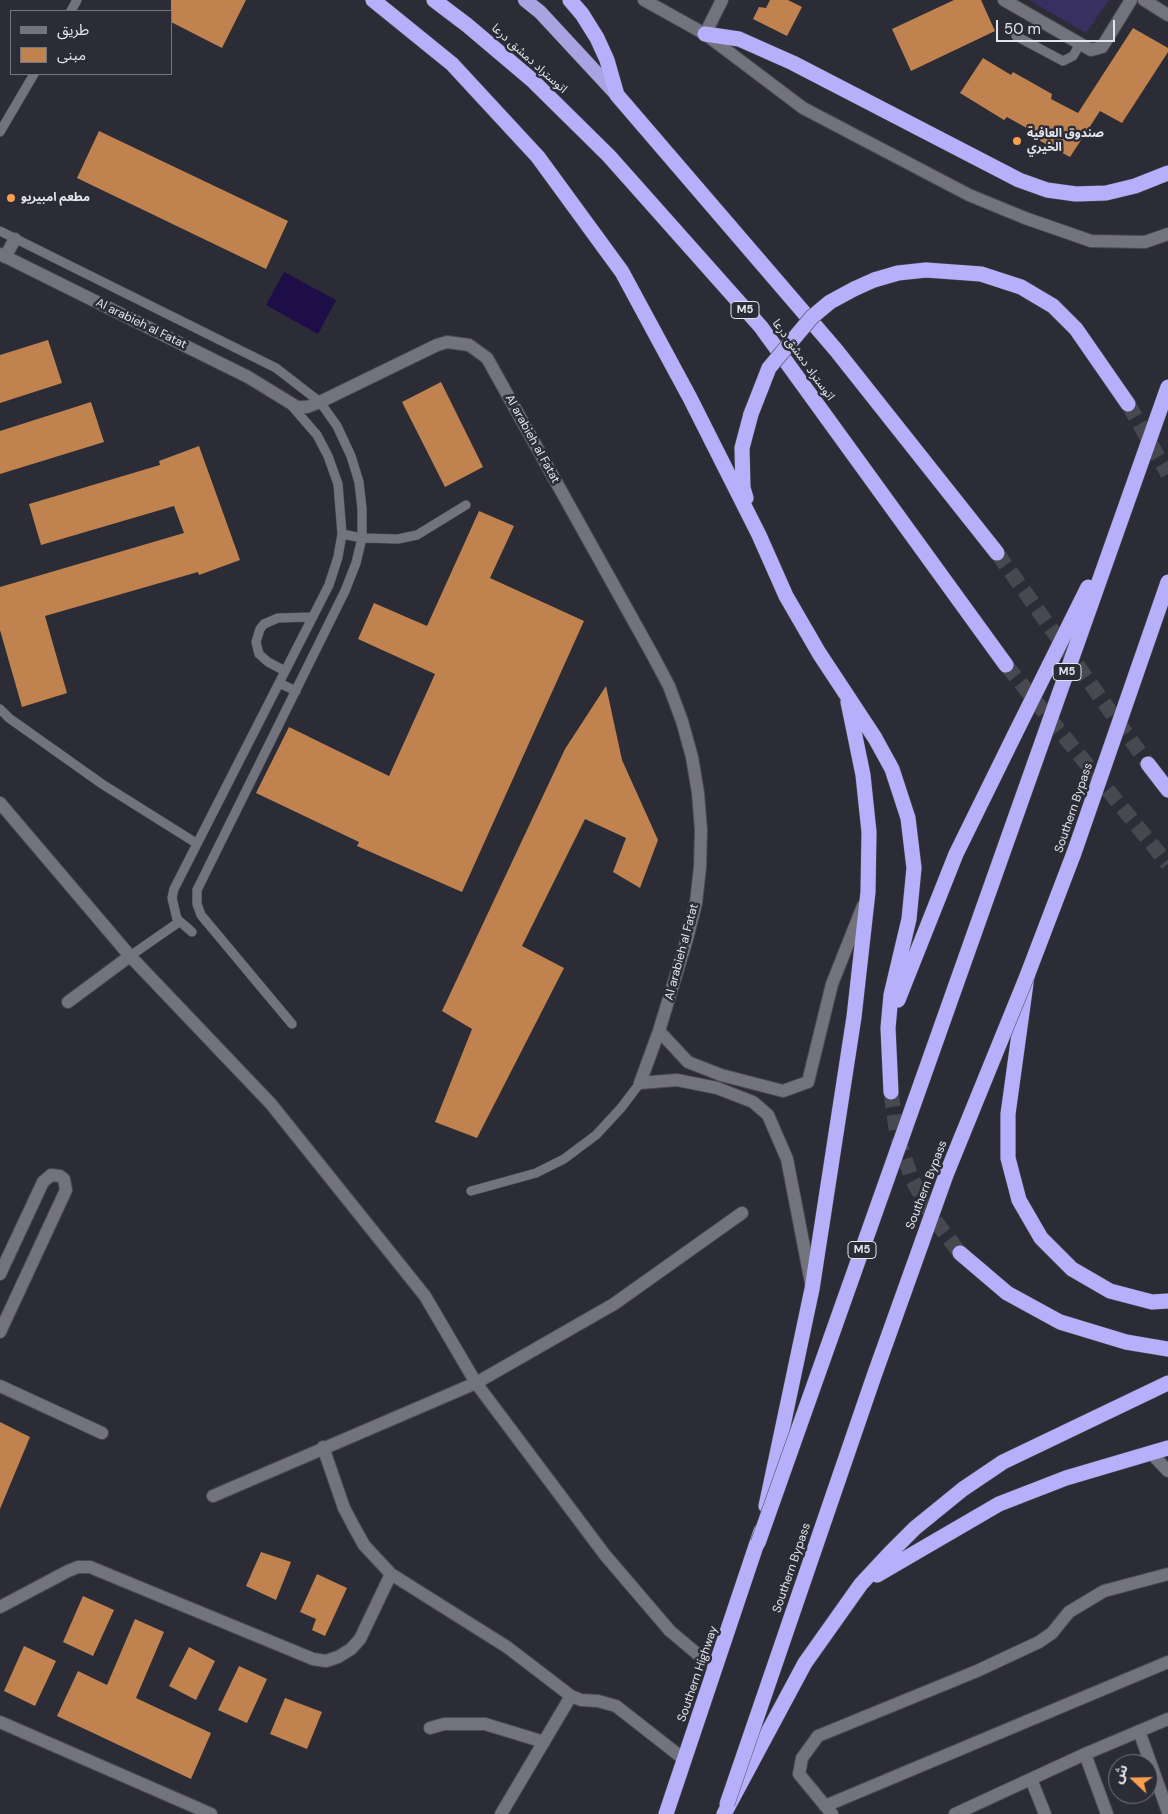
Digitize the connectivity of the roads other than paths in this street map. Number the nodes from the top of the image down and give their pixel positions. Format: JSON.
{"nodes":[{"id":1,"x":373,"y":0,"type":"edge"},
{"id":2,"x":434,"y":0,"type":"edge"},
{"id":3,"x":525,"y":0,"type":"edge"},
{"id":4,"x":570,"y":0,"type":"edge"},
{"id":5,"x":644,"y":0,"type":"edge"},
{"id":6,"x":722,"y":0,"type":"edge"},
{"id":7,"x":1004,"y":0,"type":"edge"},
{"id":8,"x":1131,"y":0,"type":"edge"},
{"id":9,"x":1144,"y":0,"type":"edge"},
{"id":10,"x":1168,"y":14,"type":"edge"},
{"id":11,"x":705,"y":34,"type":"junction"},
{"id":12,"x":1016,"y":36,"type":"dead end"},
{"id":13,"x":1080,"y":44,"type":"junction"},
{"id":14,"x":33,"y":75,"type":"edge"},
{"id":15,"x":617,"y":95,"type":"junction"},
{"id":16,"x":0,"y":132,"type":"edge"},
{"id":17,"x":1168,"y":173,"type":"edge"},
{"id":18,"x":0,"y":231,"type":"edge"},
{"id":19,"x":1168,"y":234,"type":"edge"},
{"id":20,"x":14,"y":239,"type":"junction"},
{"id":21,"x":2,"y":256,"type":"edge"},
{"id":22,"x":1168,"y":387,"type":"edge"},
{"id":23,"x":320,"y":402,"type":"junction"},
{"id":24,"x":289,"y":403,"type":"junction"},
{"id":25,"x":1128,"y":404,"type":"tunnel mouth"},
{"id":26,"x":466,"y":505,"type":"dead end"},
{"id":27,"x":342,"y":534,"type":"junction"},
{"id":28,"x":759,"y":535,"type":"junction"},
{"id":29,"x":362,"y":538,"type":"junction"},
{"id":30,"x":1112,"y":544,"type":"junction"},
{"id":31,"x":997,"y":553,"type":"tunnel mouth"},
{"id":32,"x":1168,"y":582,"type":"edge"},
{"id":33,"x":313,"y":617,"type":"junction"},
{"id":34,"x":1006,"y":665,"type":"tunnel mouth"},
{"id":35,"x":285,"y":671,"type":"junction"},
{"id":36,"x":279,"y":683,"type":"junction"},
{"id":37,"x":296,"y":691,"type":"junction"},
{"id":38,"x":846,"y":696,"type":"junction"},
{"id":39,"x":0,"y":709,"type":"edge"},
{"id":40,"x":1168,"y":779,"type":"edge"},
{"id":41,"x":1168,"y":790,"type":"edge"},
{"id":42,"x":0,"y":803,"type":"edge"},
{"id":43,"x":196,"y":843,"type":"junction"},
{"id":44,"x":868,"y":892,"type":"junction"},
{"id":45,"x":180,"y":922,"type":"junction"},
{"id":46,"x":192,"y":932,"type":"dead end"},
{"id":47,"x":130,"y":956,"type":"junction"},
{"id":48,"x":1027,"y":976,"type":"junction"},
{"id":49,"x":68,"y":1002,"type":"dead end"},
{"id":50,"x":292,"y":1024,"type":"dead end"},
{"id":51,"x":888,"y":1028,"type":"junction"},
{"id":52,"x":659,"y":1031,"type":"junction"},
{"id":53,"x":721,"y":1075,"type":"junction"},
{"id":54,"x":640,"y":1083,"type":"junction"},
{"id":55,"x":717,"y":1088,"type":"junction"},
{"id":56,"x":891,"y":1092,"type":"tunnel mouth"},
{"id":57,"x":471,"y":1190,"type":"dead end"},
{"id":58,"x":742,"y":1213,"type":"dead end"},
{"id":59,"x":960,"y":1253,"type":"tunnel mouth"},
{"id":60,"x":0,"y":1274,"type":"edge"},
{"id":61,"x":812,"y":1289,"type":"junction"},
{"id":62,"x":1168,"y":1302,"type":"edge"},
{"id":63,"x":0,"y":1332,"type":"edge"},
{"id":64,"x":1168,"y":1349,"type":"edge"},
{"id":65,"x":476,"y":1383,"type":"junction"},
{"id":66,"x":1168,"y":1383,"type":"edge"},
{"id":67,"x":0,"y":1386,"type":"edge"},
{"id":68,"x":102,"y":1433,"type":"dead end"},
{"id":69,"x":323,"y":1447,"type":"junction"},
{"id":70,"x":1168,"y":1448,"type":"edge"},
{"id":71,"x":1150,"y":1452,"type":"junction"},
{"id":72,"x":1168,"y":1471,"type":"edge"},
{"id":73,"x":213,"y":1496,"type":"dead end"},
{"id":74,"x":758,"y":1543,"type":"junction"},
{"id":75,"x":391,"y":1574,"type":"junction"},
{"id":76,"x":1168,"y":1574,"type":"edge"},
{"id":77,"x":860,"y":1584,"type":"junction"},
{"id":78,"x":0,"y":1606,"type":"edge"},
{"id":79,"x":1168,"y":1662,"type":"edge"},
{"id":80,"x":717,"y":1666,"type":"junction"},
{"id":81,"x":570,"y":1696,"type":"junction"},
{"id":82,"x":1168,"y":1719,"type":"edge"},
{"id":83,"x":0,"y":1722,"type":"edge"},
{"id":84,"x":430,"y":1728,"type":"dead end"},
{"id":85,"x":1139,"y":1731,"type":"junction"},
{"id":86,"x":544,"y":1742,"type":"junction"},
{"id":87,"x":1085,"y":1754,"type":"junction"},
{"id":88,"x":685,"y":1760,"type":"junction"},
{"id":89,"x":1031,"y":1779,"type":"junction"},
{"id":90,"x":726,"y":1809,"type":"edge"},
{"id":91,"x":829,"y":1810,"type":"edge"},
{"id":92,"x":1168,"y":1812,"type":"edge"},
{"id":93,"x":211,"y":1814,"type":"edge"},
{"id":94,"x":502,"y":1814,"type":"edge"},
{"id":95,"x":666,"y":1814,"type":"edge"},
{"id":96,"x":955,"y":1814,"type":"edge"},
{"id":97,"x":1045,"y":1814,"type":"edge"},
{"id":98,"x":1107,"y":1814,"type":"edge"}],
"edges":[{"from":1,"to":28,"type":"highway"},
{"from":2,"to":34,"type":"highway","name":"اتوستراد دمشق درعا","number":"M5"},
{"from":3,"to":15,"type":"highway"},
{"from":4,"to":15,"type":"highway"},
{"from":5,"to":11,"type":"street"},
{"from":6,"to":11,"type":"street"},
{"from":7,"to":13,"type":"street"},
{"from":8,"to":13,"type":"street"},
{"from":9,"to":10,"type":"street"},
{"from":11,"to":17,"type":"highway"},
{"from":11,"to":19,"type":"street"},
{"from":12,"to":13,"type":"lane"},
{"from":14,"to":16,"type":"lane"},
{"from":15,"to":31,"type":"highway"},
{"from":18,"to":20,"type":"lane"},
{"from":20,"to":21,"type":"street"},
{"from":20,"to":23,"type":"lane"},
{"from":21,"to":24,"type":"street","name":"Al arabieh al Fatat"},
{"from":22,"to":30,"type":"highway","number":"M5","bridge":true},
{"from":23,"to":24,"type":"street","name":"Al arabieh al Fatat"},
{"from":23,"to":29,"type":"lane"},
{"from":23,"to":52,"type":"street","name":"Al arabieh al Fatat"},
{"from":24,"to":27,"type":"lane"},
{"from":25,"to":28,"type":"highway","bridge":true},
{"from":26,"to":29,"type":"lane"},
{"from":27,"to":29,"type":"lane"},
{"from":27,"to":33,"type":"lane"},
{"from":28,"to":38,"type":"highway"},
{"from":29,"to":37,"type":"lane"},
{"from":30,"to":51,"type":"highway","bridge":true},
{"from":30,"to":74,"type":"highway","number":"M5","bridge":true},
{"from":32,"to":48,"type":"highway","name":"Southern Bypass","bridge":true},
{"from":33,"to":35,"type":"lane"},
{"from":33,"to":35,"type":"lane"},
{"from":35,"to":36,"type":"lane"},
{"from":36,"to":37,"type":"lane"},
{"from":36,"to":43,"type":"lane"},
{"from":37,"to":50,"type":"lane"},
{"from":38,"to":44,"type":"highway"},
{"from":38,"to":51,"type":"highway"},
{"from":39,"to":43,"type":"lane"},
{"from":40,"to":41,"type":"highway"},
{"from":42,"to":47,"type":"street"},
{"from":43,"to":45,"type":"lane"},
{"from":44,"to":53,"type":"street"},
{"from":44,"to":61,"type":"highway"},
{"from":45,"to":46,"type":"lane"},
{"from":45,"to":47,"type":"lane"},
{"from":47,"to":49,"type":"street"},
{"from":47,"to":65,"type":"street"},
{"from":48,"to":62,"type":"highway"},
{"from":48,"to":90,"type":"highway","name":"Southern Bypass","bridge":true},
{"from":51,"to":56,"type":"highway"},
{"from":52,"to":53,"type":"street"},
{"from":52,"to":54,"type":"street","name":"Al arabieh al Fatat"},
{"from":53,"to":55,"type":"street"},
{"from":54,"to":55,"type":"street"},
{"from":54,"to":57,"type":"lane"},
{"from":55,"to":61,"type":"street"},
{"from":58,"to":65,"type":"street"},
{"from":59,"to":64,"type":"highway"},
{"from":60,"to":63,"type":"street"},
{"from":61,"to":74,"type":"highway"},
{"from":65,"to":69,"type":"street"},
{"from":65,"to":80,"type":"street"},
{"from":66,"to":77,"type":"highway"},
{"from":67,"to":68,"type":"street"},
{"from":69,"to":73,"type":"street"},
{"from":69,"to":75,"type":"street"},
{"from":70,"to":71,"type":"highway"},
{"from":71,"to":72,"type":"street"},
{"from":71,"to":77,"type":"highway"},
{"from":74,"to":80,"type":"highway","name":"Southern Highway"},
{"from":75,"to":78,"type":"street"},
{"from":75,"to":81,"type":"street"},
{"from":76,"to":91,"type":"street"},
{"from":77,"to":90,"type":"highway"},
{"from":79,"to":91,"type":"street"},
{"from":80,"to":88,"type":"highway","name":"Southern Highway"},
{"from":81,"to":86,"type":"street"},
{"from":81,"to":88,"type":"street"},
{"from":82,"to":85,"type":"street"},
{"from":83,"to":93,"type":"street"},
{"from":84,"to":86,"type":"street"},
{"from":85,"to":87,"type":"street"},
{"from":85,"to":92,"type":"street"},
{"from":86,"to":94,"type":"street"},
{"from":87,"to":89,"type":"street"},
{"from":87,"to":98,"type":"street"},
{"from":88,"to":95,"type":"highway","name":"Southern Highway"},
{"from":89,"to":96,"type":"street"},
{"from":89,"to":97,"type":"street"}]}
